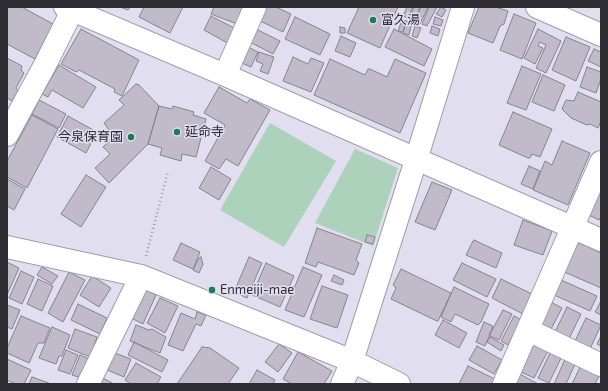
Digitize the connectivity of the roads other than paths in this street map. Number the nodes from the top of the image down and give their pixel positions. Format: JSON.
{"nodes":[{"id":1,"x":254,"y":7,"type":"edge"},
{"id":2,"x":463,"y":7,"type":"edge"},
{"id":3,"x":537,"y":7,"type":"edge"},
{"id":4,"x":70,"y":8,"type":"edge"},
{"id":5,"x":601,"y":35,"type":"edge"},
{"id":6,"x":226,"y":75,"type":"junction"},
{"id":7,"x":7,"y":135,"type":"edge"},
{"id":8,"x":416,"y":160,"type":"junction"},
{"id":9,"x":601,"y":162,"type":"edge"},
{"id":10,"x":572,"y":228,"type":"junction"},
{"id":11,"x":601,"y":240,"type":"edge"},
{"id":12,"x":7,"y":247,"type":"edge"},
{"id":13,"x":141,"y":276,"type":"junction"},
{"id":14,"x":528,"y":330,"type":"junction"},
{"id":15,"x":352,"y":361,"type":"junction"},
{"id":16,"x":601,"y":365,"type":"edge"},
{"id":17,"x":88,"y":384,"type":"edge"},
{"id":18,"x":342,"y":384,"type":"edge"},
{"id":19,"x":399,"y":384,"type":"edge"},
{"id":20,"x":504,"y":384,"type":"edge"}],
"edges":[{"from":1,"to":6,"type":"street"},
{"from":2,"to":8,"type":"street"},
{"from":3,"to":5,"type":"street"},
{"from":4,"to":6,"type":"street"},
{"from":4,"to":7,"type":"street"},
{"from":6,"to":8,"type":"street"},
{"from":8,"to":10,"type":"street"},
{"from":8,"to":15,"type":"street"},
{"from":9,"to":10,"type":"street"},
{"from":10,"to":11,"type":"street"},
{"from":10,"to":14,"type":"street"},
{"from":12,"to":13,"type":"street"},
{"from":13,"to":15,"type":"street"},
{"from":13,"to":17,"type":"street"},
{"from":14,"to":16,"type":"street"},
{"from":14,"to":20,"type":"street"},
{"from":15,"to":18,"type":"street"},
{"from":15,"to":19,"type":"street"}]}
